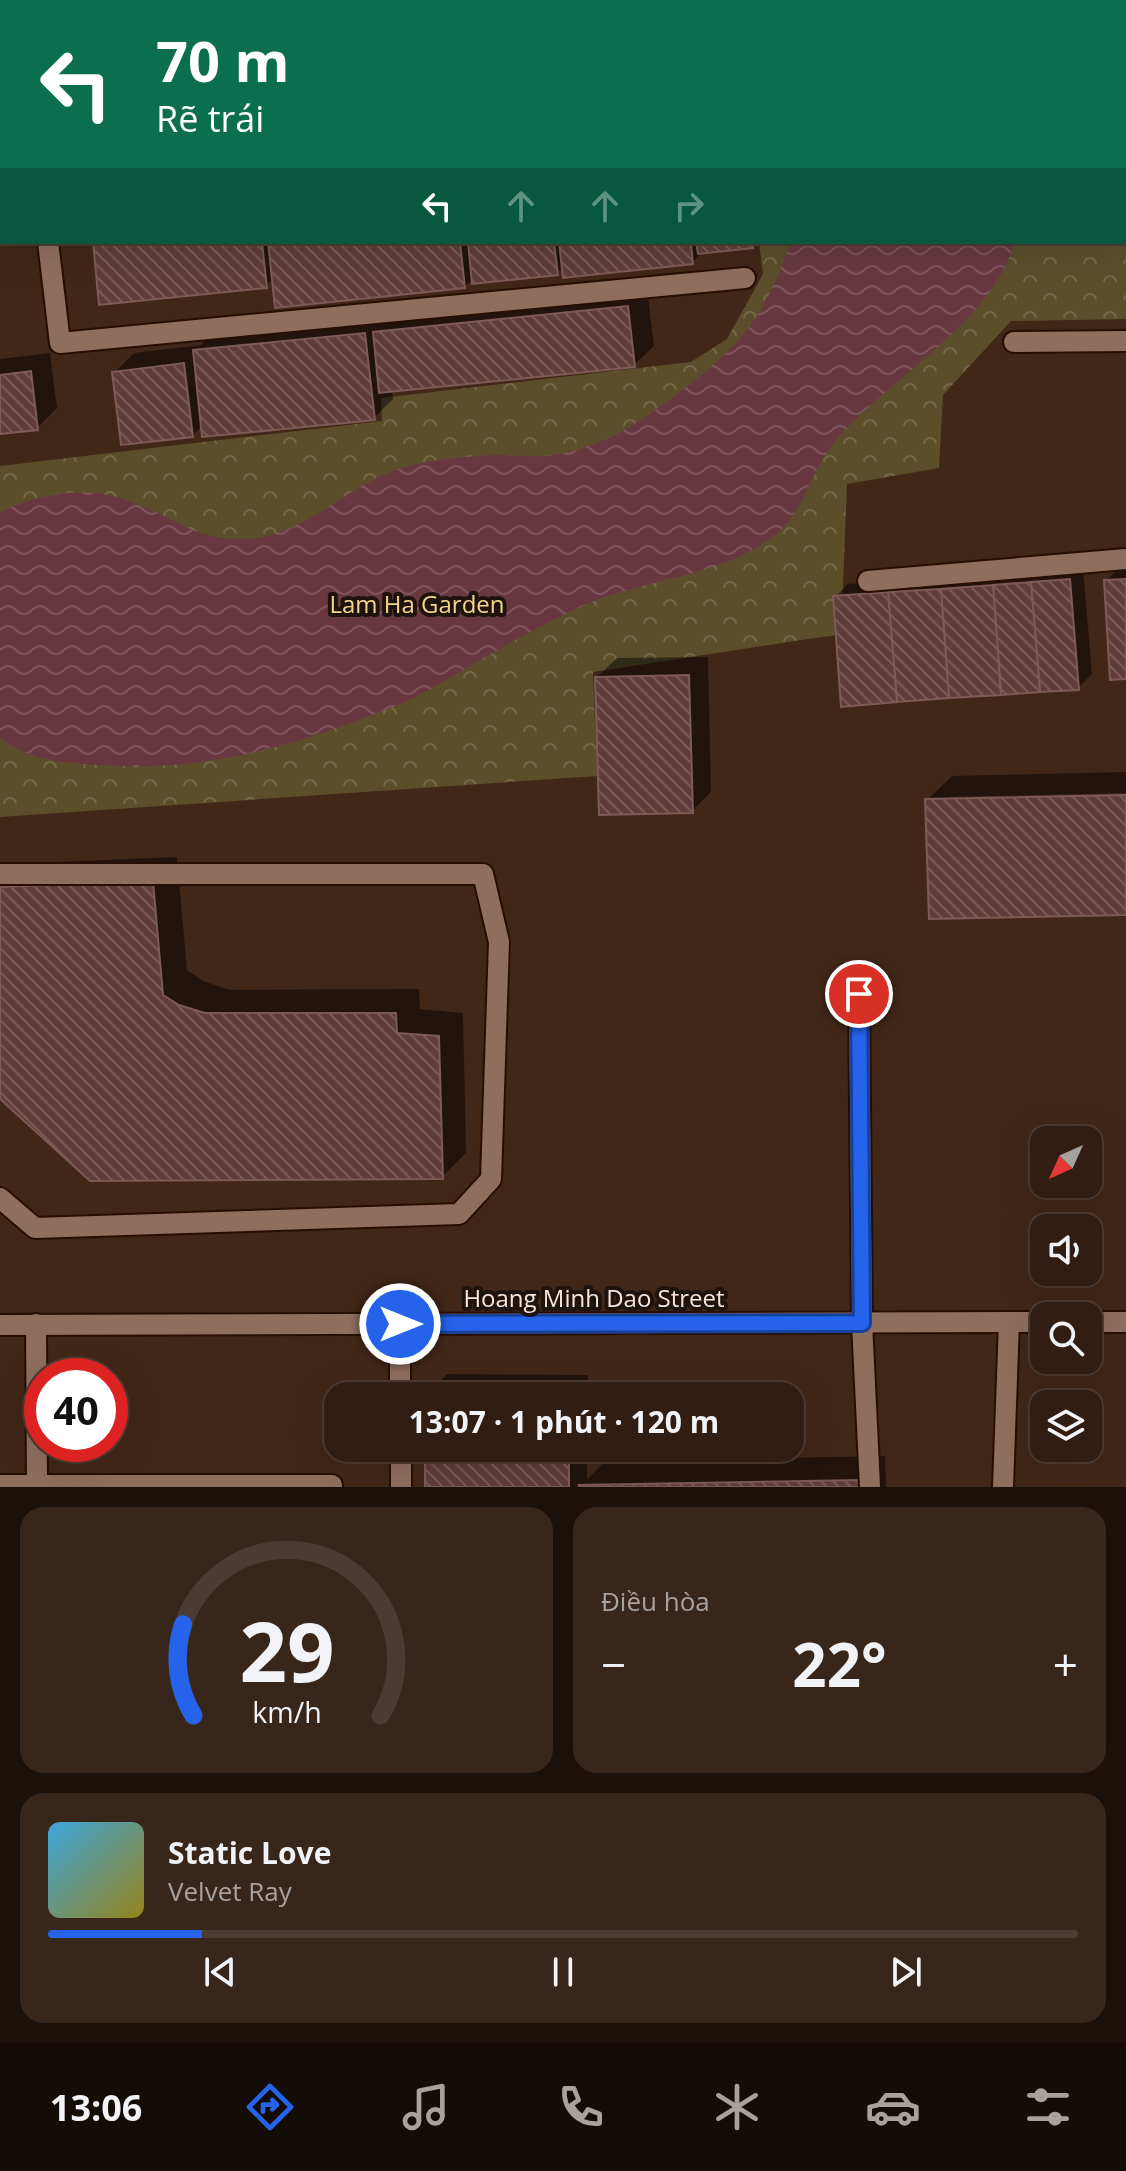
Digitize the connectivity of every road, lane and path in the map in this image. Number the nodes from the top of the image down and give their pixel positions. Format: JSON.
{"nodes":[{"id":1,"x":48,"y":244,"type":"edge"},
{"id":2,"x":745,"y":278,"type":"dead end"},
{"id":3,"x":1126,"y":341,"type":"edge"},
{"id":4,"x":1014,"y":342,"type":"dead end"},
{"id":5,"x":1126,"y":559,"type":"edge"},
{"id":6,"x":868,"y":581,"type":"dead end"},
{"id":7,"x":0,"y":874,"type":"edge"},
{"id":8,"x":859,"y":994,"type":"dead end"},
{"id":9,"x":0,"y":1198,"type":"edge"},
{"id":10,"x":1009,"y":1322,"type":"junction"},
{"id":11,"x":1030,"y":1322,"type":"edge"},
{"id":12,"x":1102,"y":1322,"type":"edge"},
{"id":13,"x":1126,"y":1322,"type":"edge"},
{"id":14,"x":862,"y":1323,"type":"junction"},
{"id":15,"x":36,"y":1324,"type":"junction"},
{"id":16,"x":400,"y":1324,"type":"junction"},
{"id":17,"x":0,"y":1325,"type":"edge"},
{"id":18,"x":400,"y":1382,"type":"edge"},
{"id":19,"x":401,"y":1462,"type":"edge"},
{"id":20,"x":0,"y":1485,"type":"edge"},
{"id":21,"x":37,"y":1485,"type":"junction"},
{"id":22,"x":332,"y":1487,"type":"edge"},
{"id":23,"x":401,"y":1487,"type":"edge"},
{"id":24,"x":870,"y":1487,"type":"edge"},
{"id":25,"x":1003,"y":1487,"type":"edge"}],
"edges":[{"from":1,"to":2,"type":"street"},
{"from":3,"to":4,"type":"street"},
{"from":5,"to":6,"type":"street"},
{"from":7,"to":9,"type":"street"},
{"from":8,"to":14,"type":"street"},
{"from":10,"to":11,"type":"street","name":"Hoang Minh Dao Street"},
{"from":10,"to":14,"type":"street","name":"Hoang Minh Dao Street"},
{"from":10,"to":25,"type":"street"},
{"from":12,"to":13,"type":"street"},
{"from":14,"to":16,"type":"street","name":"Hoang Minh Dao Street"},
{"from":14,"to":24,"type":"street"},
{"from":15,"to":16,"type":"street","name":"Hoang Minh Dao Street"},
{"from":15,"to":17,"type":"street","name":"Hoang Minh Dao Street"},
{"from":15,"to":21,"type":"street"},
{"from":16,"to":18,"type":"street"},
{"from":19,"to":23,"type":"street"},
{"from":20,"to":21,"type":"street"},
{"from":21,"to":22,"type":"street"}]}
